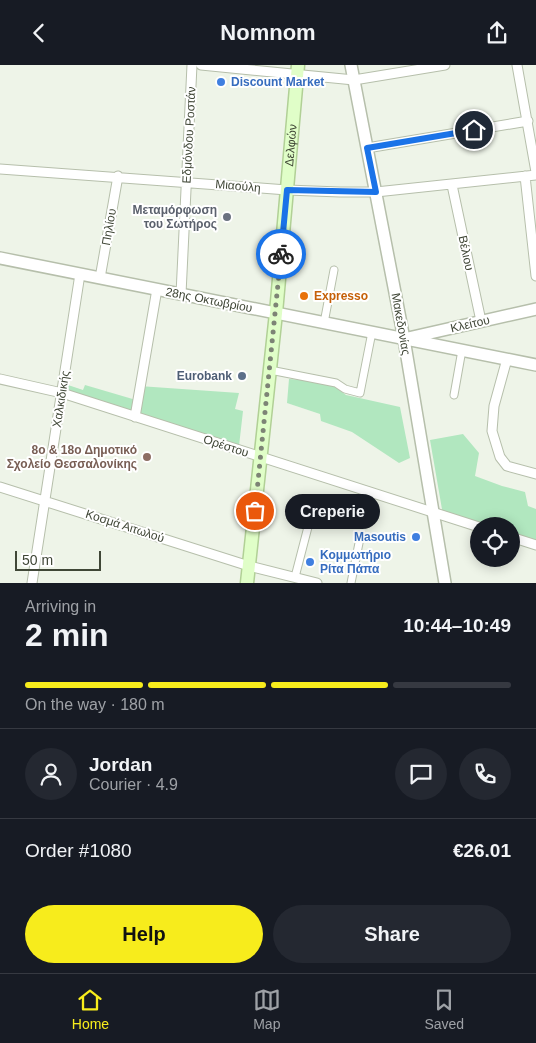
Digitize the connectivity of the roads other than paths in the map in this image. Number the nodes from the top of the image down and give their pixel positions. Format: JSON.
{"nodes":[{"id":1,"x":192,"y":65,"type":"edge"},
{"id":2,"x":201,"y":65,"type":"edge"},
{"id":3,"x":351,"y":65,"type":"edge"},
{"id":4,"x":445,"y":65,"type":"edge"},
{"id":5,"x":517,"y":65,"type":"edge"},
{"id":6,"x":297,"y":69,"type":"edge"},
{"id":7,"x":354,"y":80,"type":"junction"},
{"id":8,"x":528,"y":121,"type":"junction"},
{"id":9,"x":367,"y":148,"type":"junction"},
{"id":10,"x":0,"y":169,"type":"edge"},
{"id":11,"x":536,"y":173,"type":"edge"},
{"id":12,"x":118,"y":176,"type":"junction"},
{"id":13,"x":525,"y":176,"type":"junction"},
{"id":14,"x":187,"y":182,"type":"junction"},
{"id":15,"x":452,"y":185,"type":"junction"},
{"id":16,"x":287,"y":190,"type":"junction"},
{"id":17,"x":376,"y":192,"type":"junction"},
{"id":18,"x":0,"y":258,"type":"edge"},
{"id":19,"x":334,"y":270,"type":"dead end"},
{"id":20,"x":80,"y":274,"type":"junction"},
{"id":21,"x":536,"y":276,"type":"edge"},
{"id":22,"x":100,"y":278,"type":"junction"},
{"id":23,"x":157,"y":289,"type":"junction"},
{"id":24,"x":181,"y":294,"type":"junction"},
{"id":25,"x":536,"y":309,"type":"edge"},
{"id":26,"x":276,"y":313,"type":"junction"},
{"id":27,"x":481,"y":321,"type":"junction"},
{"id":28,"x":324,"y":323,"type":"junction"},
{"id":29,"x":372,"y":332,"type":"junction"},
{"id":30,"x":404,"y":339,"type":"junction"},
{"id":31,"x":462,"y":350,"type":"junction"},
{"id":32,"x":507,"y":359,"type":"junction"},
{"id":33,"x":536,"y":365,"type":"edge"},
{"id":34,"x":270,"y":370,"type":"junction"},
{"id":35,"x":0,"y":379,"type":"edge"},
{"id":36,"x":62,"y":393,"type":"junction"},
{"id":37,"x":454,"y":395,"type":"dead end"},
{"id":38,"x":135,"y":417,"type":"junction"},
{"id":39,"x":261,"y":457,"type":"junction"},
{"id":40,"x":536,"y":473,"type":"edge"},
{"id":41,"x":0,"y":487,"type":"edge"},
{"id":42,"x":45,"y":501,"type":"junction"},
{"id":43,"x":433,"y":513,"type":"junction"},
{"id":44,"x":470,"y":524,"type":"edge"},
{"id":45,"x":308,"y":527,"type":"dead end"},
{"id":46,"x":360,"y":538,"type":"dead end"},
{"id":47,"x":520,"y":540,"type":"edge"},
{"id":48,"x":536,"y":545,"type":"edge"},
{"id":49,"x":249,"y":566,"type":"junction"},
{"id":50,"x":295,"y":577,"type":"junction"},
{"id":51,"x":32,"y":583,"type":"edge"},
{"id":52,"x":247,"y":583,"type":"edge"},
{"id":53,"x":317,"y":583,"type":"edge"},
{"id":54,"x":351,"y":583,"type":"edge"},
{"id":55,"x":445,"y":583,"type":"edge"}],
"edges":[{"from":1,"to":14,"type":"street","name":"Εδμόνδου Ροστάν"},
{"from":2,"to":6,"type":"street"},
{"from":3,"to":7,"type":"street","name":"Μακεδονίας"},
{"from":4,"to":7,"type":"street"},
{"from":5,"to":8,"type":"street"},
{"from":6,"to":7,"type":"street"},
{"from":6,"to":16,"type":"main road","name":"Δελφών"},
{"from":7,"to":9,"type":"street","name":"Μακεδονίας"},
{"from":8,"to":9,"type":"street"},
{"from":8,"to":11,"type":"street"},
{"from":9,"to":17,"type":"street","name":"Μακεδονίας"},
{"from":10,"to":12,"type":"street","name":"Μιαούλη"},
{"from":11,"to":13,"type":"street","name":"Μιαούλη"},
{"from":12,"to":14,"type":"street","name":"Μιαούλη"},
{"from":12,"to":22,"type":"street","name":"Πηλίου"},
{"from":13,"to":15,"type":"street","name":"Μιαούλη"},
{"from":13,"to":21,"type":"street"},
{"from":14,"to":16,"type":"street","name":"Μιαούλη"},
{"from":14,"to":24,"type":"street","name":"Εδμόνδου Ροστάν"},
{"from":15,"to":17,"type":"street","name":"Μιαούλη"},
{"from":15,"to":27,"type":"street","name":"Βέλιου"},
{"from":16,"to":17,"type":"street","name":"Μιαούλη"},
{"from":16,"to":26,"type":"main road","name":"Δελφών"},
{"from":17,"to":30,"type":"street","name":"Μακεδονίας"},
{"from":18,"to":20,"type":"street","name":"28ης Οκτωβρίου"},
{"from":19,"to":28,"type":"street"},
{"from":20,"to":22,"type":"street","name":"28ης Οκτωβρίου"},
{"from":20,"to":36,"type":"street","name":"Χαλκιδικής"},
{"from":22,"to":23,"type":"street","name":"28ης Οκτωβρίου"},
{"from":23,"to":24,"type":"street","name":"28ης Οκτωβρίου"},
{"from":23,"to":38,"type":"street"},
{"from":24,"to":26,"type":"street","name":"28ης Οκτωβρίου"},
{"from":25,"to":27,"type":"street","name":"Κλείτου"},
{"from":26,"to":28,"type":"street","name":"28ης Οκτωβρίου"},
{"from":26,"to":34,"type":"main road","name":"Δελφών"},
{"from":27,"to":30,"type":"street","name":"Κλείτου"},
{"from":28,"to":29,"type":"street","name":"28ης Οκτωβρίου"},
{"from":29,"to":30,"type":"street","name":"28ης Οκτωβρίου"},
{"from":29,"to":34,"type":"street"},
{"from":30,"to":31,"type":"street","name":"28ης Οκτωβρίου"},
{"from":30,"to":43,"type":"street","name":"Μακεδονίας"},
{"from":31,"to":32,"type":"street","name":"28ης Οκτωβρίου"},
{"from":31,"to":37,"type":"street"},
{"from":32,"to":33,"type":"street","name":"28ης Οκτωβρίου"},
{"from":32,"to":40,"type":"street"},
{"from":34,"to":39,"type":"main road","name":"Δελφών"},
{"from":35,"to":36,"type":"street","name":"Ορέστου"},
{"from":36,"to":38,"type":"street","name":"Ορέστου"},
{"from":36,"to":42,"type":"street","name":"Χαλκιδικής"},
{"from":38,"to":39,"type":"street","name":"Ορέστου"},
{"from":39,"to":43,"type":"street","name":"Ορέστου"},
{"from":39,"to":49,"type":"main road","name":"Δελφών"},
{"from":41,"to":42,"type":"street","name":"Κοσμά Αιτωλού"},
{"from":42,"to":49,"type":"street","name":"Κοσμά Αιτωλού"},
{"from":42,"to":51,"type":"street","name":"Χαλκιδικής"},
{"from":43,"to":44,"type":"street","name":"Ορέστου"},
{"from":43,"to":55,"type":"street","name":"Μακεδονίας"},
{"from":45,"to":50,"type":"street"},
{"from":46,"to":54,"type":"street"},
{"from":47,"to":48,"type":"street"},
{"from":49,"to":50,"type":"street","name":"Κοσμά Αιτωλού"},
{"from":49,"to":52,"type":"main road","name":"Δελφών"},
{"from":50,"to":53,"type":"street","name":"Κοσμά Αιτωλού"}]}
